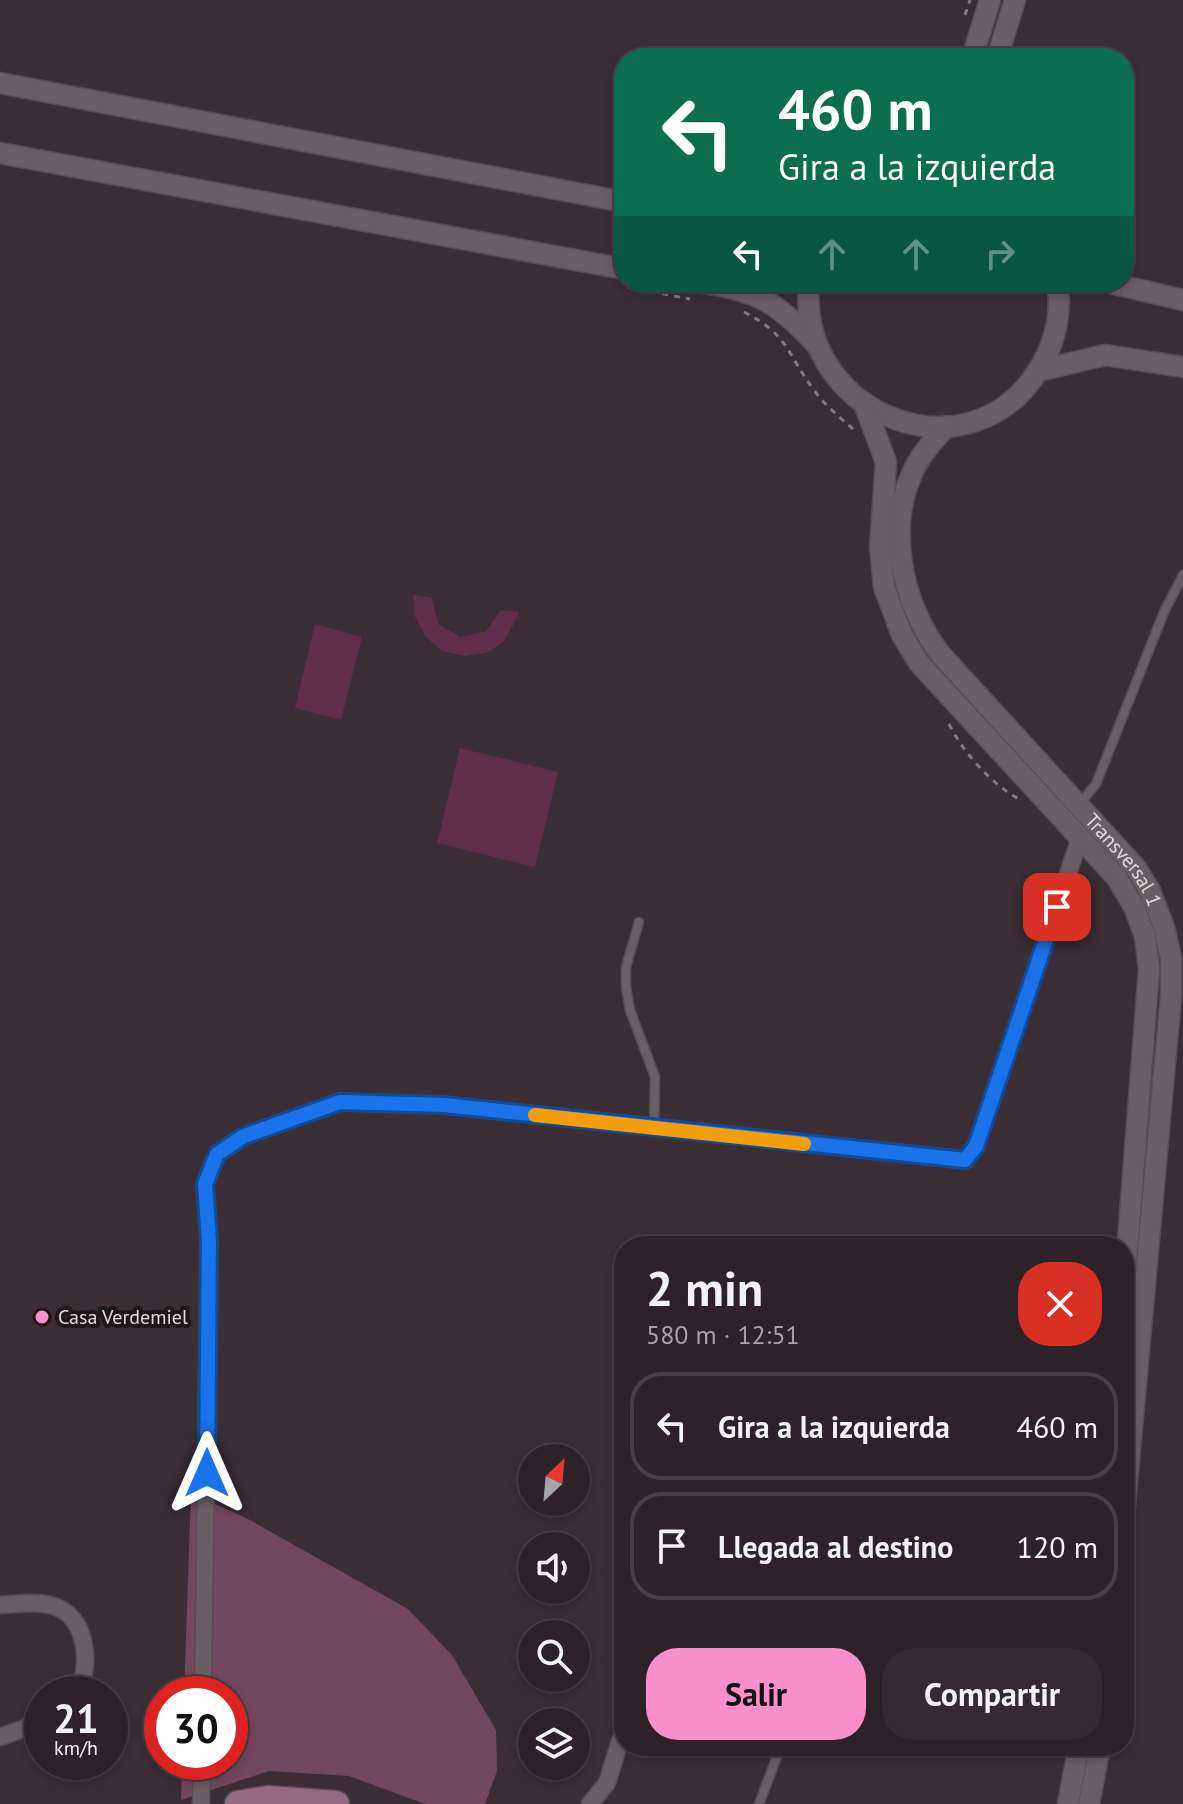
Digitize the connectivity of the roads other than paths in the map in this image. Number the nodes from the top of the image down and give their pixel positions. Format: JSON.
{"nodes":[{"id":1,"x":990,"y":0,"type":"edge"},
{"id":2,"x":1015,"y":0,"type":"edge"},
{"id":3,"x":975,"y":48,"type":"edge"},
{"id":4,"x":1000,"y":48,"type":"edge"},
{"id":5,"x":0,"y":83,"type":"edge"},
{"id":6,"x":0,"y":153,"type":"edge"},
{"id":7,"x":614,"y":200,"type":"edge"},
{"id":8,"x":614,"y":267,"type":"edge"},
{"id":9,"x":1134,"y":289,"type":"edge"},
{"id":10,"x":747,"y":292,"type":"edge"},
{"id":11,"x":809,"y":292,"type":"edge"},
{"id":12,"x":1057,"y":292,"type":"edge"},
{"id":13,"x":1183,"y":300,"type":"edge"},
{"id":14,"x":816,"y":344,"type":"junction"},
{"id":15,"x":1183,"y":367,"type":"edge"},
{"id":16,"x":1038,"y":371,"type":"junction"},
{"id":17,"x":865,"y":406,"type":"junction"},
{"id":18,"x":946,"y":426,"type":"junction"},
{"id":19,"x":1183,"y":575,"type":"edge"},
{"id":20,"x":1079,"y":805,"type":"junction"},
{"id":21,"x":1080,"y":838,"type":"junction"},
{"id":22,"x":639,"y":922,"type":"dead end"},
{"id":23,"x":654,"y":1128,"type":"junction"},
{"id":24,"x":1128,"y":1236,"type":"edge"},
{"id":25,"x":1134,"y":1414,"type":"edge"},
{"id":26,"x":0,"y":1605,"type":"edge"},
{"id":27,"x":82,"y":1676,"type":"edge"},
{"id":28,"x":203,"y":1676,"type":"edge"},
{"id":29,"x":24,"y":1728,"type":"edge"},
{"id":30,"x":0,"y":1737,"type":"edge"},
{"id":31,"x":615,"y":1756,"type":"edge"},
{"id":32,"x":777,"y":1756,"type":"edge"},
{"id":33,"x":1077,"y":1756,"type":"edge"},
{"id":34,"x":1098,"y":1756,"type":"edge"},
{"id":35,"x":202,"y":1780,"type":"edge"},
{"id":36,"x":201,"y":1804,"type":"edge"},
{"id":37,"x":238,"y":1804,"type":"edge"},
{"id":38,"x":336,"y":1804,"type":"edge"},
{"id":39,"x":590,"y":1804,"type":"edge"},
{"id":40,"x":759,"y":1804,"type":"edge"},
{"id":41,"x":1068,"y":1804,"type":"edge"},
{"id":42,"x":1089,"y":1804,"type":"edge"}],
"edges":[{"from":1,"to":3,"type":"street"},
{"from":2,"to":4,"type":"street"},
{"from":5,"to":7,"type":"street"},
{"from":6,"to":8,"type":"street"},
{"from":9,"to":13,"type":"street"},
{"from":10,"to":14,"type":"street"},
{"from":11,"to":14,"type":"street"},
{"from":12,"to":16,"type":"street"},
{"from":14,"to":17,"type":"street"},
{"from":15,"to":16,"type":"street"},
{"from":16,"to":18,"type":"street"},
{"from":17,"to":18,"type":"street"},
{"from":17,"to":21,"type":"street","name":"Transversal 1"},
{"from":18,"to":20,"type":"street","name":"Transversal 1"},
{"from":19,"to":20,"type":"lane"},
{"from":20,"to":25,"type":"street","name":"Transversal 1"},
{"from":21,"to":23,"type":"street"},
{"from":21,"to":24,"type":"street","name":"Transversal 1"},
{"from":22,"to":23,"type":"lane"},
{"from":23,"to":28,"type":"street"},
{"from":26,"to":27,"type":"street"},
{"from":29,"to":30,"type":"street"},
{"from":31,"to":39,"type":"street"},
{"from":32,"to":40,"type":"lane"},
{"from":33,"to":41,"type":"street"},
{"from":34,"to":42,"type":"street"},
{"from":35,"to":36,"type":"street"},
{"from":37,"to":38,"type":"main road"}]}
